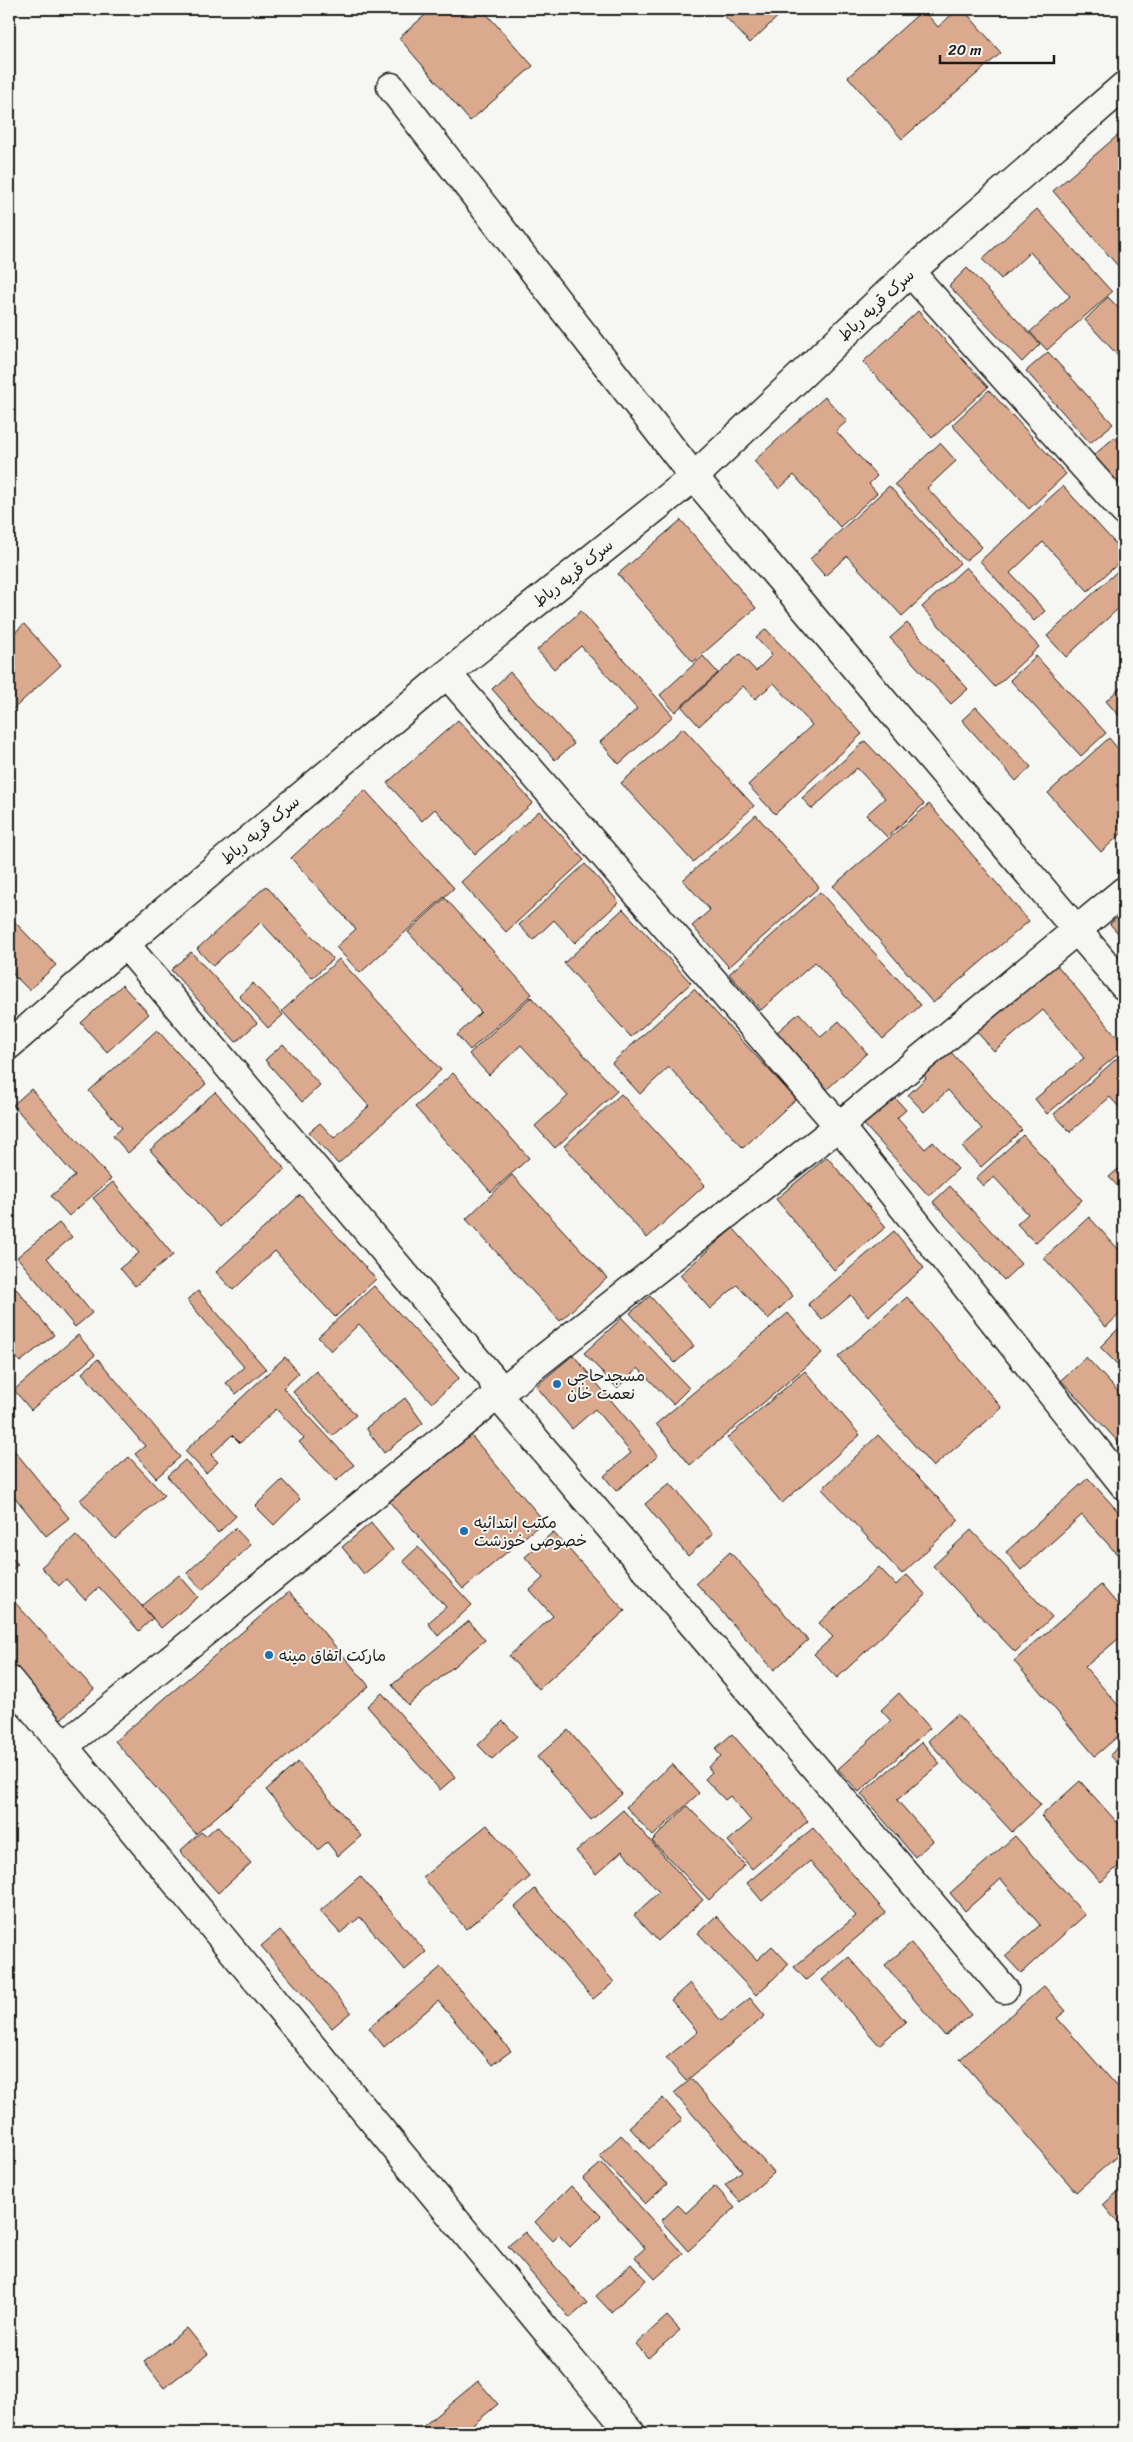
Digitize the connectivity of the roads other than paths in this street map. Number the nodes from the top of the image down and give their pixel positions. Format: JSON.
{"nodes":[{"id":1,"x":1124,"y":86,"type":"edge"},
{"id":2,"x":391,"y":87,"type":"dead end"},
{"id":3,"x":910,"y":272,"type":"junction"},
{"id":4,"x":694,"y":477,"type":"junction"},
{"id":5,"x":1124,"y":511,"type":"edge"},
{"id":6,"x":447,"y":674,"type":"junction"},
{"id":7,"x":1124,"y":890,"type":"edge"},
{"id":8,"x":1078,"y":929,"type":"junction"},
{"id":9,"x":125,"y":944,"type":"junction"},
{"id":10,"x":1124,"y":986,"type":"edge"},
{"id":11,"x":9,"y":1046,"type":"edge"},
{"id":12,"x":839,"y":1126,"type":"junction"},
{"id":13,"x":498,"y":1396,"type":"junction"},
{"id":14,"x":1124,"y":1485,"type":"edge"},
{"id":15,"x":9,"y":1680,"type":"edge"},
{"id":16,"x":64,"y":1746,"type":"junction"},
{"id":17,"x":1004,"y":1989,"type":"dead end"},
{"id":18,"x":631,"y":2433,"type":"edge"}],
"edges":[{"from":1,"to":3,"type":"street","name":"سرک قریه رباط"},
{"from":2,"to":4,"type":"street"},
{"from":3,"to":4,"type":"street","name":"سرک قریه رباط"},
{"from":3,"to":5,"type":"street"},
{"from":4,"to":6,"type":"street","name":"سرک قریه رباط"},
{"from":4,"to":8,"type":"street"},
{"from":6,"to":9,"type":"street","name":"سرک قریه رباط"},
{"from":6,"to":12,"type":"street"},
{"from":7,"to":8,"type":"street"},
{"from":8,"to":10,"type":"street"},
{"from":8,"to":12,"type":"street"},
{"from":9,"to":11,"type":"street","name":"سرک قریه رباط"},
{"from":9,"to":13,"type":"street"},
{"from":12,"to":13,"type":"street"},
{"from":12,"to":14,"type":"street"},
{"from":13,"to":16,"type":"street"},
{"from":13,"to":17,"type":"street"},
{"from":15,"to":16,"type":"street"},
{"from":16,"to":18,"type":"street"}]}
